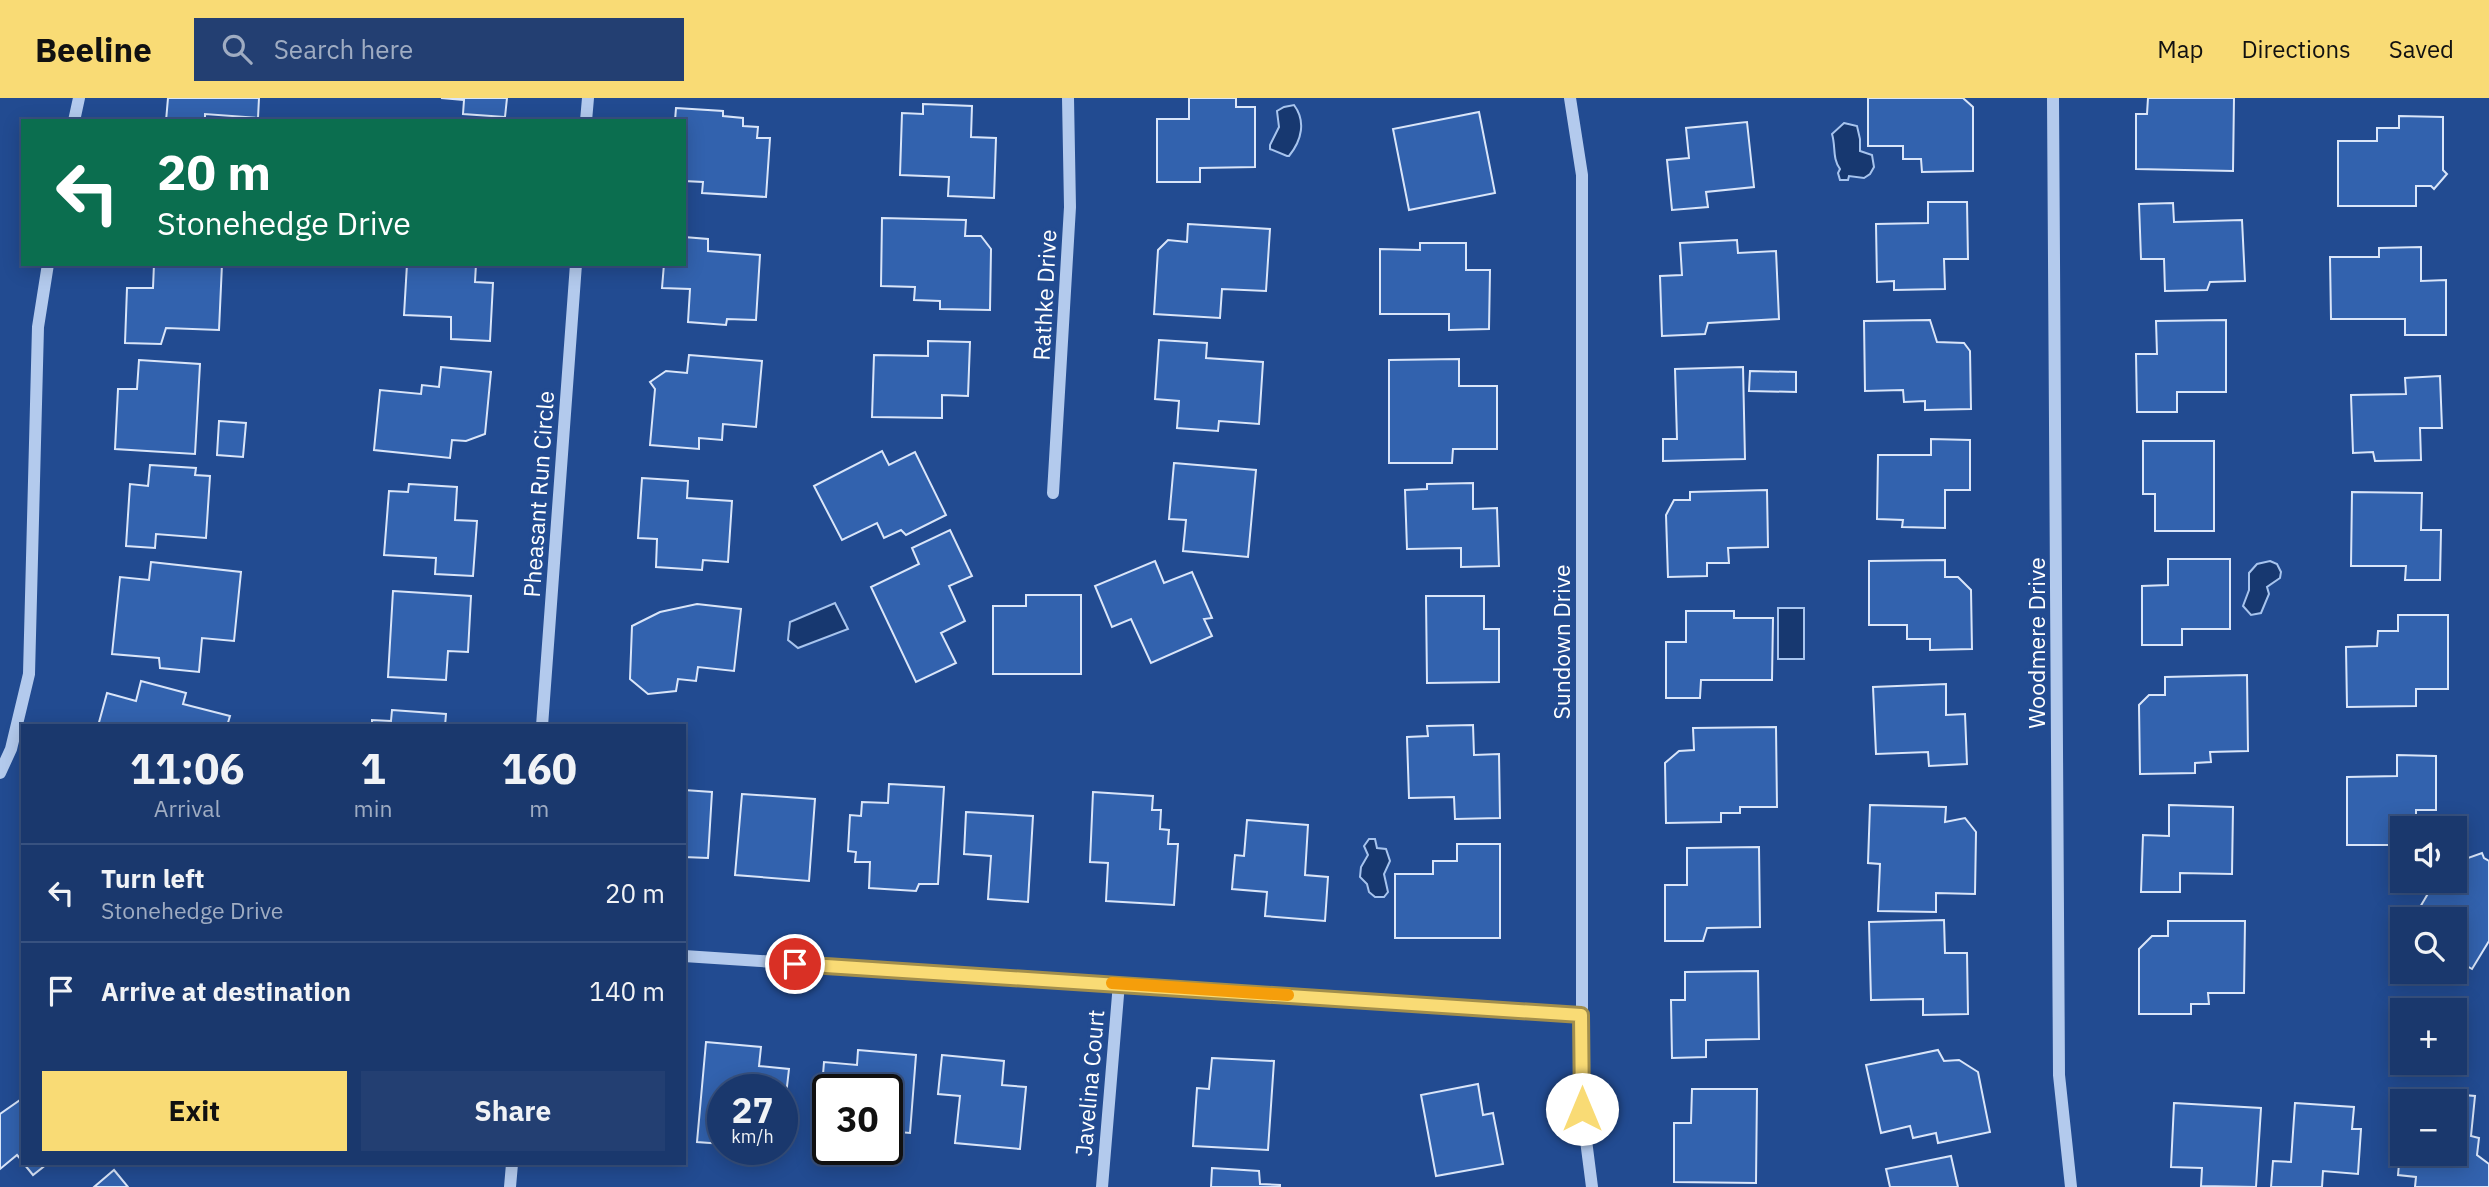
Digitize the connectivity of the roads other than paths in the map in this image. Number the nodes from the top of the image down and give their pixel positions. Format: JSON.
{"nodes":[{"id":1,"x":79,"y":98,"type":"edge"},
{"id":2,"x":587,"y":98,"type":"edge"},
{"id":3,"x":1068,"y":98,"type":"edge"},
{"id":4,"x":1570,"y":98,"type":"edge"},
{"id":5,"x":2053,"y":98,"type":"edge"},
{"id":6,"x":74,"y":119,"type":"edge"},
{"id":7,"x":586,"y":119,"type":"edge"},
{"id":8,"x":48,"y":266,"type":"edge"},
{"id":9,"x":576,"y":266,"type":"edge"},
{"id":10,"x":1053,"y":494,"type":"dead end"},
{"id":11,"x":542,"y":724,"type":"edge"},
{"id":12,"x":0,"y":773,"type":"edge"},
{"id":13,"x":686,"y":956,"type":"edge"},
{"id":14,"x":1119,"y":983,"type":"junction"},
{"id":15,"x":1581,"y":1015,"type":"junction"},
{"id":16,"x":512,"y":1165,"type":"edge"},
{"id":17,"x":510,"y":1187,"type":"edge"},
{"id":18,"x":1102,"y":1187,"type":"edge"},
{"id":19,"x":1591,"y":1187,"type":"edge"},
{"id":20,"x":2071,"y":1187,"type":"edge"}],
"edges":[{"from":1,"to":6,"type":"street"},
{"from":2,"to":7,"type":"street"},
{"from":3,"to":10,"type":"street","name":"Rathke Drive"},
{"from":4,"to":15,"type":"street","name":"Sundown Drive"},
{"from":5,"to":20,"type":"street","name":"Woodmere Drive"},
{"from":8,"to":12,"type":"street"},
{"from":9,"to":11,"type":"street","name":"Pheasant Run Circle"},
{"from":13,"to":14,"type":"street"},
{"from":14,"to":15,"type":"street"},
{"from":14,"to":18,"type":"street","name":"Javelina Court"},
{"from":15,"to":19,"type":"street","name":"Sundown Drive"},
{"from":16,"to":17,"type":"street"}]}
